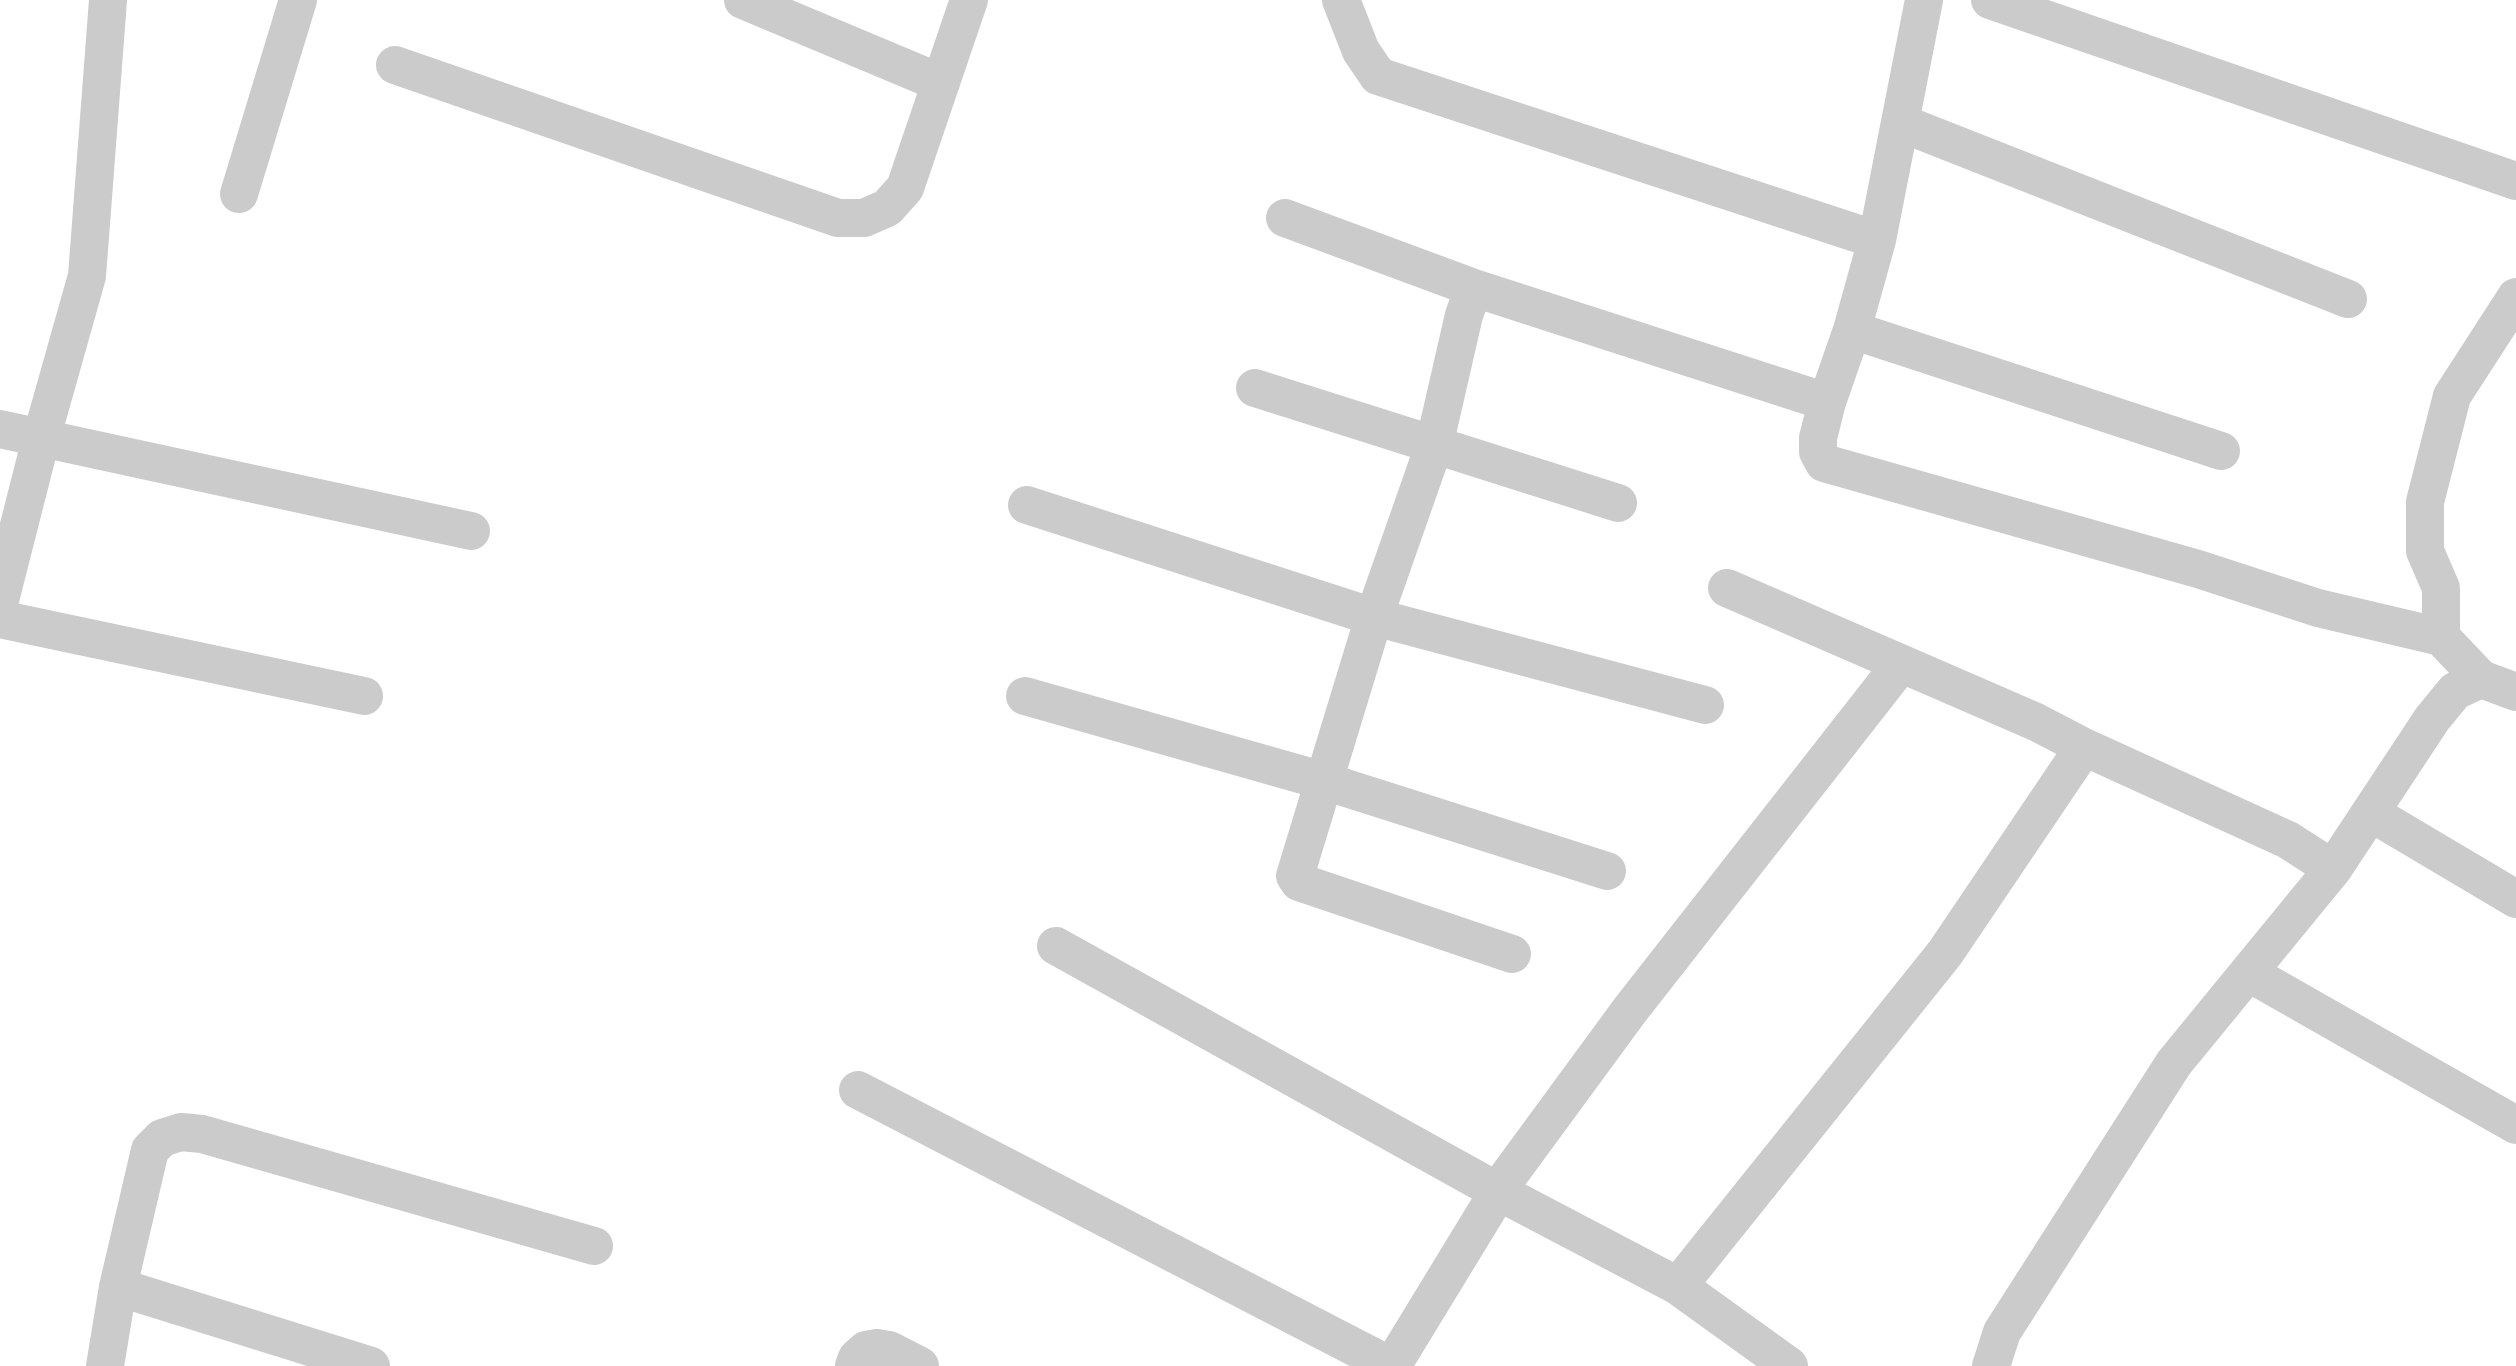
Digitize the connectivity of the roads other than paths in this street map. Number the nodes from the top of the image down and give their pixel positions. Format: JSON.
{"nodes":[{"id":1,"x":108,"y":0,"type":"edge"},
{"id":2,"x":298,"y":0,"type":"edge"},
{"id":3,"x":743,"y":0,"type":"edge"},
{"id":4,"x":969,"y":0,"type":"edge"},
{"id":5,"x":1341,"y":0,"type":"edge"},
{"id":6,"x":1924,"y":0,"type":"edge"},
{"id":7,"x":1990,"y":0,"type":"edge"},
{"id":8,"x":396,"y":65,"type":"dead end"},
{"id":9,"x":941,"y":83,"type":"junction"},
{"id":10,"x":1901,"y":123,"type":"junction"},
{"id":11,"x":2516,"y":181,"type":"edge"},
{"id":12,"x":239,"y":194,"type":"dead end"},
{"id":13,"x":1285,"y":219,"type":"dead end"},
{"id":14,"x":1877,"y":240,"type":"junction"},
{"id":15,"x":1474,"y":288,"type":"junction"},
{"id":16,"x":2516,"y":297,"type":"edge"},
{"id":17,"x":2348,"y":299,"type":"dead end"},
{"id":18,"x":1853,"y":330,"type":"junction"},
{"id":19,"x":1255,"y":388,"type":"dead end"},
{"id":20,"x":1827,"y":402,"type":"junction"},
{"id":21,"x":0,"y":429,"type":"edge"},
{"id":22,"x":41,"y":439,"type":"junction"},
{"id":23,"x":1434,"y":446,"type":"junction"},
{"id":24,"x":2221,"y":451,"type":"dead end"},
{"id":25,"x":1618,"y":503,"type":"dead end"},
{"id":26,"x":1027,"y":505,"type":"dead end"},
{"id":27,"x":471,"y":531,"type":"dead end"},
{"id":28,"x":1727,"y":588,"type":"dead end"},
{"id":29,"x":0,"y":600,"type":"edge"},
{"id":30,"x":1374,"y":617,"type":"junction"},
{"id":31,"x":0,"y":619,"type":"edge"},
{"id":32,"x":2441,"y":637,"type":"junction"},
{"id":33,"x":1901,"y":664,"type":"junction"},
{"id":34,"x":2499,"y":685,"type":"edge"},
{"id":35,"x":364,"y":696,"type":"dead end"},
{"id":36,"x":1025,"y":696,"type":"dead end"},
{"id":37,"x":1705,"y":705,"type":"dead end"},
{"id":38,"x":2084,"y":747,"type":"junction"},
{"id":39,"x":1324,"y":781,"type":"junction"},
{"id":40,"x":2371,"y":813,"type":"junction"},
{"id":41,"x":2333,"y":869,"type":"junction"},
{"id":42,"x":1606,"y":871,"type":"dead end"},
{"id":43,"x":2516,"y":899,"type":"edge"},
{"id":44,"x":1056,"y":946,"type":"dead end"},
{"id":45,"x":1512,"y":954,"type":"dead end"},
{"id":46,"x":2249,"y":974,"type":"junction"},
{"id":47,"x":858,"y":1090,"type":"dead end"},
{"id":48,"x":2516,"y":1125,"type":"edge"},
{"id":49,"x":1499,"y":1192,"type":"junction"},
{"id":50,"x":594,"y":1246,"type":"dead end"},
{"id":51,"x":1678,"y":1286,"type":"junction"},
{"id":52,"x":118,"y":1287,"type":"junction"},
{"id":53,"x":105,"y":1366,"type":"edge"},
{"id":54,"x":371,"y":1366,"type":"edge"},
{"id":55,"x":854,"y":1366,"type":"edge"},
{"id":56,"x":920,"y":1366,"type":"edge"},
{"id":57,"x":1391,"y":1366,"type":"edge"},
{"id":58,"x":1789,"y":1366,"type":"edge"},
{"id":59,"x":1991,"y":1366,"type":"edge"}],
"edges":[{"from":1,"to":22,"type":"street"},
{"from":2,"to":12,"type":"street"},
{"from":3,"to":9,"type":"street"},
{"from":4,"to":9,"type":"street"},
{"from":5,"to":14,"type":"street"},
{"from":6,"to":10,"type":"street"},
{"from":7,"to":11,"type":"street"},
{"from":8,"to":9,"type":"street"},
{"from":10,"to":14,"type":"street"},
{"from":10,"to":17,"type":"street"},
{"from":13,"to":15,"type":"street"},
{"from":14,"to":18,"type":"street"},
{"from":15,"to":20,"type":"street"},
{"from":15,"to":23,"type":"street"},
{"from":16,"to":32,"type":"street"},
{"from":18,"to":20,"type":"street"},
{"from":18,"to":24,"type":"street"},
{"from":19,"to":23,"type":"street"},
{"from":20,"to":32,"type":"street"},
{"from":21,"to":22,"type":"street"},
{"from":22,"to":27,"type":"street"},
{"from":22,"to":29,"type":"street"},
{"from":23,"to":25,"type":"street"},
{"from":23,"to":30,"type":"street"},
{"from":26,"to":30,"type":"street"},
{"from":28,"to":33,"type":"street"},
{"from":30,"to":37,"type":"street"},
{"from":30,"to":39,"type":"street"},
{"from":31,"to":35,"type":"street"},
{"from":32,"to":34,"type":"street"},
{"from":33,"to":38,"type":"street"},
{"from":33,"to":49,"type":"street"},
{"from":34,"to":40,"type":"street"},
{"from":36,"to":39,"type":"street"},
{"from":38,"to":41,"type":"street"},
{"from":38,"to":51,"type":"street"},
{"from":39,"to":42,"type":"street"},
{"from":39,"to":45,"type":"street"},
{"from":40,"to":41,"type":"street"},
{"from":40,"to":43,"type":"street"},
{"from":41,"to":46,"type":"street"},
{"from":44,"to":49,"type":"street"},
{"from":46,"to":48,"type":"street"},
{"from":46,"to":59,"type":"street"},
{"from":47,"to":57,"type":"street"},
{"from":49,"to":51,"type":"street"},
{"from":49,"to":57,"type":"street"},
{"from":50,"to":52,"type":"street"},
{"from":51,"to":58,"type":"street"},
{"from":52,"to":53,"type":"street"},
{"from":52,"to":54,"type":"street"},
{"from":55,"to":56,"type":"street"}]}
